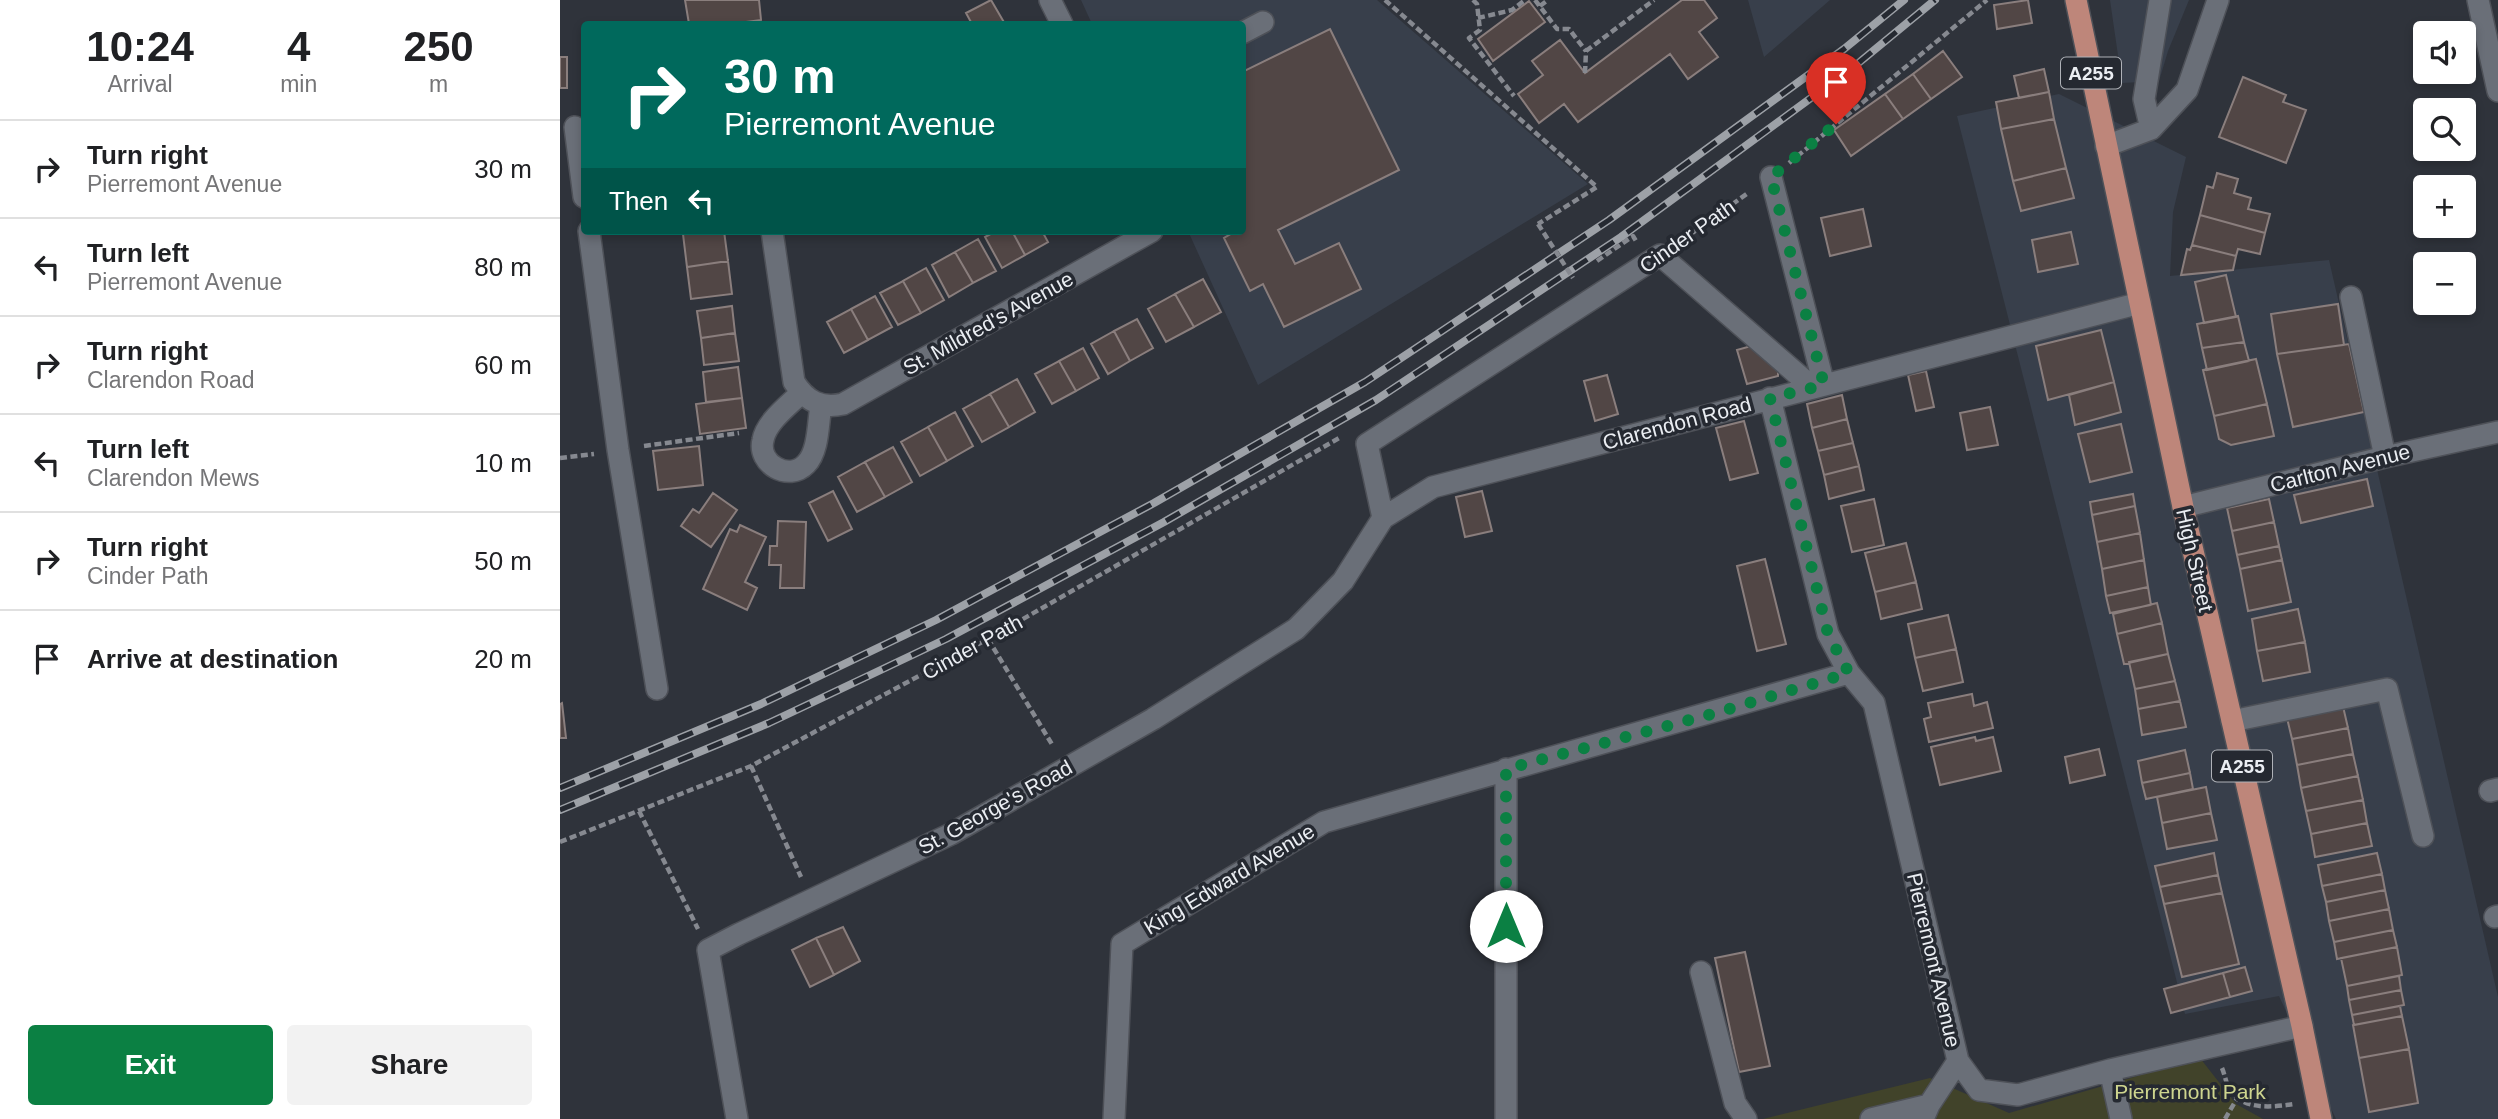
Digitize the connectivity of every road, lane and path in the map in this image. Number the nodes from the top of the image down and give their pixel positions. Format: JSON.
{"nodes":[{"id":1,"x":1050,"y":0,"type":"edge"},
{"id":2,"x":1385,"y":0,"type":"edge"},
{"id":3,"x":1473,"y":0,"type":"edge"},
{"id":4,"x":1525,"y":0,"type":"edge"},
{"id":5,"x":1535,"y":0,"type":"edge"},
{"id":6,"x":1548,"y":0,"type":"edge"},
{"id":7,"x":1654,"y":0,"type":"edge"},
{"id":8,"x":1987,"y":0,"type":"edge"},
{"id":9,"x":2076,"y":0,"type":"edge"},
{"id":10,"x":2160,"y":0,"type":"edge"},
{"id":11,"x":2218,"y":0,"type":"edge"},
{"id":12,"x":2478,"y":0,"type":"edge"},
{"id":13,"x":1540,"y":6,"type":"junction"},
{"id":14,"x":1478,"y":18,"type":"junction"},
{"id":15,"x":1060,"y":21,"type":"edge"},
{"id":16,"x":1264,"y":22,"type":"dead end"},
{"id":17,"x":1246,"y":31,"type":"edge"},
{"id":18,"x":1586,"y":51,"type":"junction"},
{"id":19,"x":1585,"y":73,"type":"dead end"},
{"id":20,"x":2498,"y":91,"type":"edge"},
{"id":21,"x":1514,"y":96,"type":"dead end"},
{"id":22,"x":573,"y":128,"type":"edge"},
{"id":23,"x":2151,"y":129,"type":"junction"},
{"id":24,"x":2106,"y":145,"type":"junction"},
{"id":25,"x":1771,"y":177,"type":"junction"},
{"id":26,"x":581,"y":178,"type":"edge"},
{"id":27,"x":590,"y":235,"type":"edge"},
{"id":28,"x":773,"y":235,"type":"edge"},
{"id":29,"x":1145,"y":235,"type":"edge"},
{"id":30,"x":1633,"y":236,"type":"dead end"},
{"id":31,"x":1660,"y":255,"type":"junction"},
{"id":32,"x":1593,"y":264,"type":"dead end"},
{"id":33,"x":1583,"y":271,"type":"dead end"},
{"id":34,"x":2351,"y":297,"type":"dead end"},
{"id":35,"x":2140,"y":303,"type":"junction"},
{"id":36,"x":1818,"y":386,"type":"junction"},
{"id":37,"x":801,"y":393,"type":"junction"},
{"id":38,"x":1770,"y":398,"type":"junction"},
{"id":39,"x":821,"y":405,"type":"junction"},
{"id":40,"x":768,"y":429,"type":"junction"},
{"id":41,"x":2498,"y":432,"type":"edge"},
{"id":42,"x":1367,"y":444,"type":"junction"},
{"id":43,"x":618,"y":450,"type":"junction"},
{"id":44,"x":2385,"y":457,"type":"junction"},
{"id":45,"x":560,"y":458,"type":"edge"},
{"id":46,"x":2183,"y":507,"type":"junction"},
{"id":47,"x":1383,"y":518,"type":"junction"},
{"id":48,"x":988,"y":639,"type":"junction"},
{"id":49,"x":1849,"y":673,"type":"junction"},
{"id":50,"x":657,"y":689,"type":"dead end"},
{"id":51,"x":2232,"y":721,"type":"junction"},
{"id":52,"x":751,"y":766,"type":"junction"},
{"id":53,"x":1067,"y":768,"type":"junction"},
{"id":54,"x":1506,"y":769,"type":"junction"},
{"id":55,"x":639,"y":811,"type":"junction"},
{"id":56,"x":2423,"y":836,"type":"dead end"},
{"id":57,"x":560,"y":842,"type":"edge"},
{"id":58,"x":811,"y":900,"type":"junction"},
{"id":59,"x":708,"y":950,"type":"junction"},
{"id":60,"x":1701,"y":972,"type":"dead end"},
{"id":61,"x":2302,"y":1026,"type":"junction"},
{"id":62,"x":2217,"y":1047,"type":"junction"},
{"id":63,"x":1958,"y":1061,"type":"junction"},
{"id":64,"x":2110,"y":1070,"type":"junction"},
{"id":65,"x":2238,"y":1097,"type":"junction"},
{"id":66,"x":2319,"y":1110,"type":"edge"},
{"id":67,"x":1926,"y":1112,"type":"edge"},
{"id":68,"x":737,"y":1119,"type":"edge"},
{"id":69,"x":1114,"y":1119,"type":"edge"},
{"id":70,"x":1506,"y":1119,"type":"edge"},
{"id":71,"x":1746,"y":1119,"type":"edge"},
{"id":72,"x":1871,"y":1119,"type":"edge"},
{"id":73,"x":2121,"y":1119,"type":"edge"},
{"id":74,"x":2225,"y":1119,"type":"edge"}],
"edges":[{"from":1,"to":15,"type":"street"},
{"from":2,"to":33,"type":"path","bridge":true},
{"from":3,"to":14,"type":"path"},
{"from":4,"to":14,"type":"path"},
{"from":5,"to":13,"type":"path"},
{"from":6,"to":13,"type":"path"},
{"from":7,"to":18,"type":"path"},
{"from":8,"to":25,"type":"path","name":"Cinder Path"},
{"from":9,"to":24,"type":"main road","name":"High Street","number":"A255"},
{"from":10,"to":23,"type":"street"},
{"from":11,"to":23,"type":"street"},
{"from":12,"to":20,"type":"street"},
{"from":13,"to":18,"type":"path"},
{"from":14,"to":21,"type":"path"},
{"from":16,"to":17,"type":"street"},
{"from":18,"to":19,"type":"path"},
{"from":22,"to":26,"type":"street"},
{"from":23,"to":24,"type":"street"},
{"from":24,"to":35,"type":"main road","name":"High Street","number":"A255"},
{"from":25,"to":31,"type":"path","name":"Cinder Path"},
{"from":25,"to":36,"type":"street"},
{"from":27,"to":43,"type":"street"},
{"from":28,"to":37,"type":"street"},
{"from":29,"to":39,"type":"street","name":"St. Mildred's Avenue"},
{"from":30,"to":32,"type":"path"},
{"from":31,"to":36,"type":"street"},
{"from":31,"to":42,"type":"street","name":"Cinder Path"},
{"from":34,"to":44,"type":"street"},
{"from":35,"to":36,"type":"street","name":"Clarendon Road"},
{"from":35,"to":46,"type":"main road","name":"High Street","number":"A255"},
{"from":36,"to":38,"type":"street","name":"Clarendon Road"},
{"from":37,"to":39,"type":"street"},
{"from":37,"to":40,"type":"street"},
{"from":38,"to":47,"type":"street","name":"Clarendon Road"},
{"from":38,"to":49,"type":"street","name":"Pierremont Avenue"},
{"from":39,"to":40,"type":"street"},
{"from":40,"to":43,"type":"path"},
{"from":41,"to":44,"type":"street","name":"Carlton Avenue"},
{"from":42,"to":47,"type":"street"},
{"from":42,"to":48,"type":"path","name":"Cinder Path"},
{"from":43,"to":45,"type":"path"},
{"from":43,"to":50,"type":"street"},
{"from":44,"to":46,"type":"street","name":"Carlton Avenue"},
{"from":46,"to":51,"type":"main road","name":"High Street","number":"A255"},
{"from":47,"to":53,"type":"street","name":"St. George's Road"},
{"from":48,"to":52,"type":"path","name":"Cinder Path"},
{"from":48,"to":53,"type":"path"},
{"from":49,"to":54,"type":"street"},
{"from":49,"to":63,"type":"street","name":"Pierremont Avenue"},
{"from":51,"to":56,"type":"street"},
{"from":51,"to":61,"type":"main road","name":"High Street","number":"A255"},
{"from":52,"to":55,"type":"path","name":"Cinder Path"},
{"from":52,"to":58,"type":"path"},
{"from":53,"to":58,"type":"street","name":"St. George's Road"},
{"from":54,"to":69,"type":"street","name":"King Edward Avenue"},
{"from":54,"to":70,"type":"street"},
{"from":55,"to":57,"type":"path","name":"Cinder Path"},
{"from":55,"to":59,"type":"path"},
{"from":58,"to":59,"type":"street","name":"St. George's Road"},
{"from":59,"to":68,"type":"street"},
{"from":60,"to":71,"type":"street"},
{"from":61,"to":62,"type":"street","name":"Pierremont Avenue"},
{"from":61,"to":66,"type":"main road","name":"High Street","number":"A255"},
{"from":62,"to":64,"type":"street","name":"Pierremont Avenue"},
{"from":62,"to":65,"type":"path"},
{"from":63,"to":64,"type":"street","name":"Pierremont Avenue"},
{"from":63,"to":67,"type":"street"},
{"from":64,"to":73,"type":"street"},
{"from":65,"to":66,"type":"path"},
{"from":65,"to":74,"type":"path"},
{"from":67,"to":72,"type":"street"}]}
